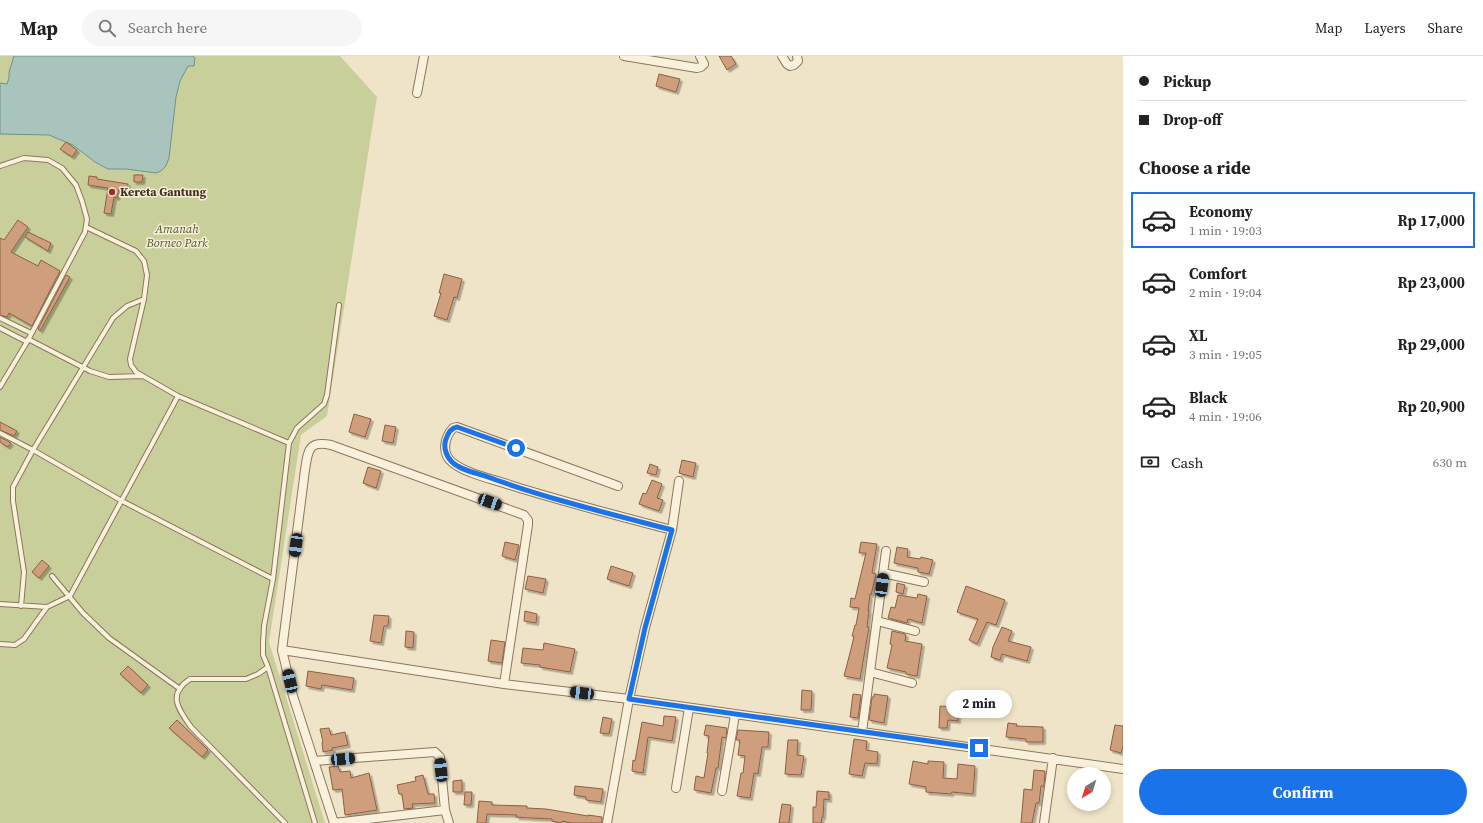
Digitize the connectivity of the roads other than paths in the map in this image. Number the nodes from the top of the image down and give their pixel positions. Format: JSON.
{"nodes":[{"id":1,"x":424,"y":56,"type":"edge"},
{"id":2,"x":624,"y":56,"type":"edge"},
{"id":3,"x":700,"y":56,"type":"edge"},
{"id":4,"x":782,"y":56,"type":"edge"},
{"id":5,"x":797,"y":56,"type":"edge"},
{"id":6,"x":417,"y":92,"type":"dead end"},
{"id":7,"x":0,"y":167,"type":"edge"},
{"id":8,"x":86,"y":227,"type":"junction"},
{"id":9,"x":144,"y":299,"type":"junction"},
{"id":10,"x":339,"y":305,"type":"dead end"},
{"id":11,"x":0,"y":318,"type":"edge"},
{"id":12,"x":0,"y":328,"type":"edge"},
{"id":13,"x":31,"y":333,"type":"junction"},
{"id":14,"x":27,"y":341,"type":"junction"},
{"id":15,"x":83,"y":367,"type":"junction"},
{"id":16,"x":143,"y":376,"type":"junction"},
{"id":17,"x":0,"y":387,"type":"edge"},
{"id":18,"x":178,"y":396,"type":"junction"},
{"id":19,"x":0,"y":433,"type":"edge"},
{"id":20,"x":289,"y":443,"type":"junction"},
{"id":21,"x":33,"y":450,"type":"junction"},
{"id":22,"x":679,"y":481,"type":"dead end"},
{"id":23,"x":618,"y":486,"type":"dead end"},
{"id":24,"x":122,"y":501,"type":"junction"},
{"id":25,"x":672,"y":530,"type":"junction"},
{"id":26,"x":886,"y":551,"type":"dead end"},
{"id":27,"x":883,"y":572,"type":"junction"},
{"id":28,"x":52,"y":576,"type":"dead end"},
{"id":29,"x":273,"y":579,"type":"junction"},
{"id":30,"x":924,"y":582,"type":"dead end"},
{"id":31,"x":70,"y":596,"type":"junction"},
{"id":32,"x":0,"y":604,"type":"edge"},
{"id":33,"x":21,"y":606,"type":"junction"},
{"id":34,"x":47,"y":607,"type":"junction"},
{"id":35,"x":877,"y":621,"type":"junction"},
{"id":36,"x":915,"y":631,"type":"dead end"},
{"id":37,"x":0,"y":644,"type":"edge"},
{"id":38,"x":282,"y":650,"type":"junction"},
{"id":39,"x":268,"y":667,"type":"junction"},
{"id":40,"x":870,"y":672,"type":"junction"},
{"id":41,"x":912,"y":682,"type":"dead end"},
{"id":42,"x":504,"y":684,"type":"junction"},
{"id":43,"x":180,"y":689,"type":"junction"},
{"id":44,"x":629,"y":699,"type":"junction"},
{"id":45,"x":689,"y":708,"type":"junction"},
{"id":46,"x":735,"y":715,"type":"junction"},
{"id":47,"x":862,"y":732,"type":"junction"},
{"id":48,"x":1053,"y":758,"type":"junction"},
{"id":49,"x":314,"y":761,"type":"junction"},
{"id":50,"x":1123,"y":769,"type":"edge"},
{"id":51,"x":676,"y":788,"type":"dead end"},
{"id":52,"x":722,"y":791,"type":"dead end"},
{"id":53,"x":445,"y":810,"type":"junction"},
{"id":54,"x":285,"y":823,"type":"edge"},
{"id":55,"x":316,"y":823,"type":"edge"},
{"id":56,"x":449,"y":823,"type":"edge"},
{"id":57,"x":607,"y":823,"type":"edge"},
{"id":58,"x":1044,"y":823,"type":"edge"}],
"edges":[{"from":1,"to":6,"type":"street"},
{"from":2,"to":3,"type":"street"},
{"from":4,"to":5,"type":"street"},
{"from":7,"to":8,"type":"lane"},
{"from":8,"to":9,"type":"lane"},
{"from":8,"to":13,"type":"lane"},
{"from":9,"to":15,"type":"lane"},
{"from":9,"to":16,"type":"lane"},
{"from":10,"to":20,"type":"lane"},
{"from":11,"to":13,"type":"lane"},
{"from":12,"to":14,"type":"lane"},
{"from":13,"to":14,"type":"lane"},
{"from":14,"to":15,"type":"lane"},
{"from":14,"to":17,"type":"lane"},
{"from":15,"to":16,"type":"lane"},
{"from":15,"to":21,"type":"lane"},
{"from":16,"to":18,"type":"lane"},
{"from":18,"to":20,"type":"lane"},
{"from":18,"to":24,"type":"lane"},
{"from":19,"to":21,"type":"lane"},
{"from":20,"to":29,"type":"lane"},
{"from":21,"to":24,"type":"lane"},
{"from":21,"to":33,"type":"lane"},
{"from":22,"to":25,"type":"street"},
{"from":23,"to":25,"type":"street"},
{"from":24,"to":29,"type":"lane"},
{"from":24,"to":31,"type":"lane"},
{"from":25,"to":44,"type":"street"},
{"from":26,"to":27,"type":"street"},
{"from":27,"to":30,"type":"street"},
{"from":27,"to":35,"type":"street"},
{"from":28,"to":31,"type":"lane"},
{"from":29,"to":39,"type":"lane"},
{"from":31,"to":34,"type":"lane"},
{"from":31,"to":43,"type":"lane"},
{"from":32,"to":33,"type":"lane"},
{"from":33,"to":34,"type":"lane"},
{"from":34,"to":37,"type":"lane"},
{"from":35,"to":36,"type":"street"},
{"from":35,"to":40,"type":"street"},
{"from":38,"to":42,"type":"street"},
{"from":38,"to":42,"type":"street"},
{"from":38,"to":49,"type":"street"},
{"from":39,"to":43,"type":"lane"},
{"from":39,"to":55,"type":"lane"},
{"from":40,"to":41,"type":"street"},
{"from":40,"to":47,"type":"street"},
{"from":42,"to":44,"type":"street"},
{"from":43,"to":54,"type":"lane"},
{"from":44,"to":45,"type":"street"},
{"from":44,"to":57,"type":"street"},
{"from":45,"to":46,"type":"street"},
{"from":45,"to":51,"type":"street"},
{"from":46,"to":47,"type":"street"},
{"from":46,"to":52,"type":"street"},
{"from":47,"to":48,"type":"street"},
{"from":48,"to":50,"type":"street"},
{"from":48,"to":58,"type":"street"},
{"from":49,"to":53,"type":"street"},
{"from":49,"to":53,"type":"street"},
{"from":53,"to":56,"type":"street"}]}
